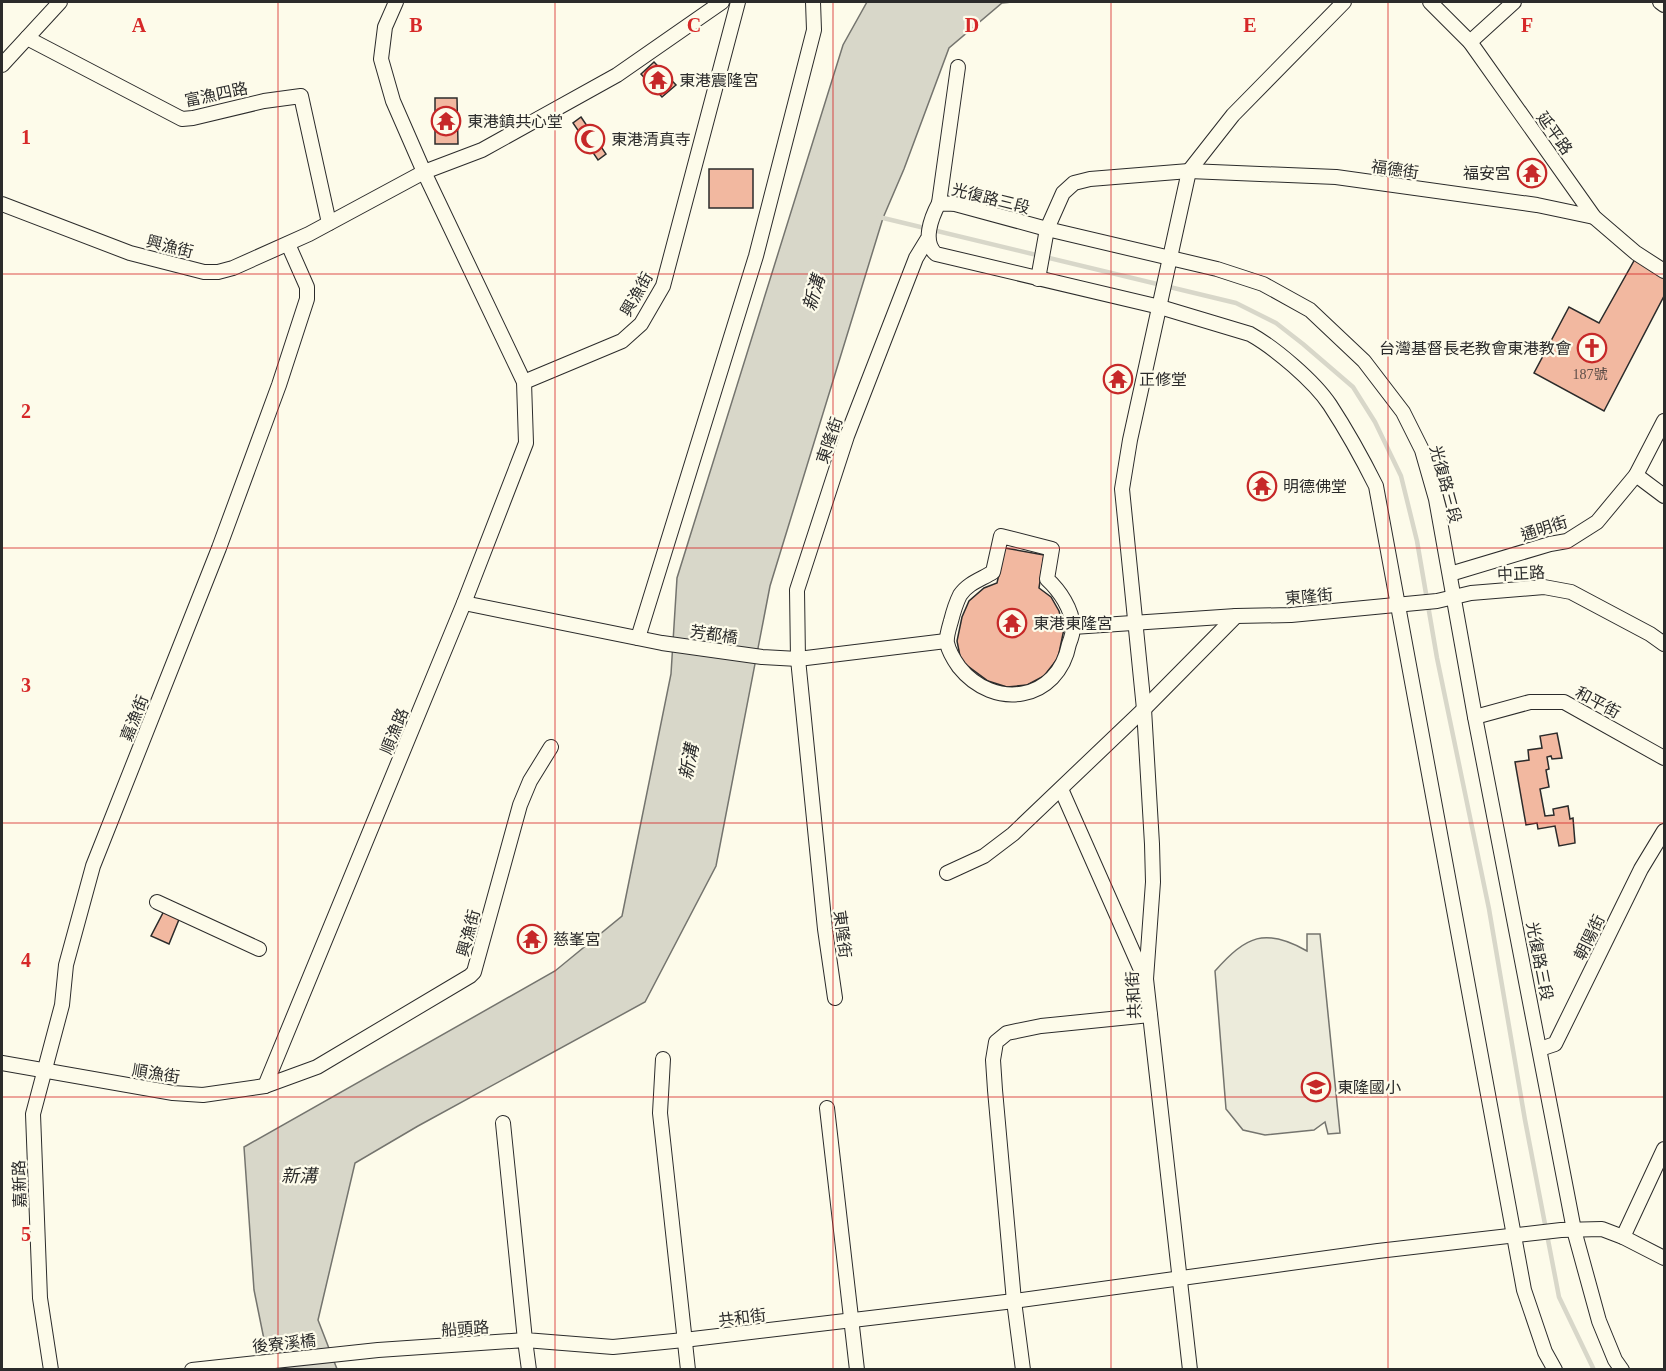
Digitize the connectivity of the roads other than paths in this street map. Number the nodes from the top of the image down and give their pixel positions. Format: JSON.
{"nodes":[{"id":1,"x":60,"y":2,"type":"edge"},
{"id":2,"x":396,"y":2,"type":"edge"},
{"id":3,"x":722,"y":2,"type":"edge"},
{"id":4,"x":738,"y":2,"type":"edge"},
{"id":5,"x":813,"y":2,"type":"edge"},
{"id":6,"x":1344,"y":2,"type":"edge"},
{"id":7,"x":1430,"y":2,"type":"edge"},
{"id":8,"x":1514,"y":2,"type":"edge"},
{"id":9,"x":1660,"y":2,"type":"edge"},
{"id":10,"x":1665,"y":4,"type":"edge"},
{"id":11,"x":27,"y":38,"type":"junction"},
{"id":12,"x":1470,"y":42,"type":"junction"},
{"id":13,"x":2,"y":65,"type":"edge"},
{"id":14,"x":958,"y":67,"type":"dead end"},
{"id":15,"x":1189,"y":171,"type":"junction"},
{"id":16,"x":424,"y":172,"type":"junction"},
{"id":17,"x":2,"y":204,"type":"edge"},
{"id":18,"x":937,"y":207,"type":"junction"},
{"id":19,"x":1594,"y":217,"type":"junction"},
{"id":20,"x":329,"y":223,"type":"junction"},
{"id":21,"x":1047,"y":229,"type":"junction"},
{"id":22,"x":927,"y":240,"type":"junction"},
{"id":23,"x":288,"y":244,"type":"junction"},
{"id":24,"x":1168,"y":265,"type":"junction"},
{"id":25,"x":1665,"y":271,"type":"edge"},
{"id":26,"x":1038,"y":279,"type":"junction"},
{"id":27,"x":1161,"y":303,"type":"junction"},
{"id":28,"x":524,"y":381,"type":"junction"},
{"id":29,"x":1665,"y":422,"type":"edge"},
{"id":30,"x":1636,"y":475,"type":"junction"},
{"id":31,"x":1665,"y":496,"type":"edge"},
{"id":32,"x":1450,"y":574,"type":"junction"},
{"id":33,"x":1454,"y":598,"type":"junction"},
{"id":34,"x":464,"y":603,"type":"junction"},
{"id":35,"x":1415,"y":603,"type":"joint"},
{"id":36,"x":1398,"y":604,"type":"junction"},
{"id":37,"x":1236,"y":616,"type":"junction"},
{"id":38,"x":1134,"y":622,"type":"junction"},
{"id":39,"x":1073,"y":627,"type":"junction"},
{"id":40,"x":638,"y":638,"type":"junction"},
{"id":41,"x":946,"y":641,"type":"junction"},
{"id":42,"x":1665,"y":644,"type":"edge"},
{"id":43,"x":798,"y":659,"type":"junction"},
{"id":44,"x":1144,"y":709,"type":"junction"},
{"id":45,"x":1475,"y":717,"type":"junction"},
{"id":46,"x":551,"y":747,"type":"dead end"},
{"id":47,"x":1665,"y":758,"type":"edge"},
{"id":48,"x":1061,"y":789,"type":"junction"},
{"id":49,"x":1665,"y":831,"type":"edge"},
{"id":50,"x":947,"y":873,"type":"dead end"},
{"id":51,"x":157,"y":902,"type":"dead end"},
{"id":52,"x":259,"y":949,"type":"dead end"},
{"id":53,"x":1146,"y":979,"type":"junction"},
{"id":54,"x":835,"y":998,"type":"dead end"},
{"id":55,"x":1150,"y":1016,"type":"junction"},
{"id":56,"x":1540,"y":1049,"type":"junction"},
{"id":57,"x":663,"y":1059,"type":"dead end"},
{"id":58,"x":2,"y":1062,"type":"edge"},
{"id":59,"x":43,"y":1070,"type":"junction"},
{"id":60,"x":265,"y":1086,"type":"junction"},
{"id":61,"x":827,"y":1108,"type":"dead end"},
{"id":62,"x":503,"y":1123,"type":"dead end"},
{"id":63,"x":1665,"y":1149,"type":"edge"},
{"id":64,"x":1567,"y":1230,"type":"junction"},
{"id":65,"x":1513,"y":1235,"type":"junction"},
{"id":66,"x":1623,"y":1237,"type":"junction"},
{"id":67,"x":1665,"y":1258,"type":"edge"},
{"id":68,"x":1178,"y":1279,"type":"junction"},
{"id":69,"x":1014,"y":1301,"type":"junction"},
{"id":70,"x":851,"y":1320,"type":"junction"},
{"id":71,"x":525,"y":1340,"type":"junction"},
{"id":72,"x":684,"y":1340,"type":"junction"},
{"id":73,"x":378,"y":1350,"type":"joint"},
{"id":74,"x":51,"y":1370,"type":"edge"},
{"id":75,"x":192,"y":1370,"type":"edge"},
{"id":76,"x":529,"y":1370,"type":"edge"},
{"id":77,"x":688,"y":1370,"type":"edge"},
{"id":78,"x":857,"y":1370,"type":"edge"},
{"id":79,"x":1023,"y":1370,"type":"edge"},
{"id":80,"x":1190,"y":1370,"type":"edge"},
{"id":81,"x":1556,"y":1370,"type":"edge"},
{"id":82,"x":1622,"y":1370,"type":"edge"}],
"edges":[{"from":1,"to":11,"type":"street"},
{"from":2,"to":16,"type":"street"},
{"from":3,"to":16,"type":"street","name":"興漁街"},
{"from":4,"to":28,"type":"street","name":"興漁街"},
{"from":5,"to":40,"type":"street"},
{"from":6,"to":15,"type":"street"},
{"from":7,"to":12,"type":"street","name":"延平路"},
{"from":8,"to":12,"type":"street"},
{"from":9,"to":10,"type":"street"},
{"from":11,"to":13,"type":"street"},
{"from":11,"to":20,"type":"street","name":"富漁四路"},
{"from":12,"to":19,"type":"street","name":"延平路"},
{"from":14,"to":18,"type":"street"},
{"from":15,"to":19,"type":"street","name":"福德街"},
{"from":15,"to":21,"type":"street","name":"福德街"},
{"from":15,"to":24,"type":"street"},
{"from":16,"to":20,"type":"street","name":"興漁街"},
{"from":16,"to":28,"type":"street"},
{"from":17,"to":23,"type":"street","name":"興漁街"},
{"from":18,"to":21,"type":"street","name":"光復路三段"},
{"from":18,"to":22,"type":"street","name":"光復路三段"},
{"from":19,"to":25,"type":"street","name":"延平路"},
{"from":20,"to":23,"type":"street","name":"興漁街"},
{"from":21,"to":24,"type":"street","name":"光復路三段"},
{"from":21,"to":26,"type":"street"},
{"from":22,"to":26,"type":"street"},
{"from":22,"to":43,"type":"street","name":"東隆街"},
{"from":23,"to":59,"type":"street","name":"嘉漁街"},
{"from":24,"to":27,"type":"street"},
{"from":24,"to":32,"type":"street","name":"光復路三段"},
{"from":26,"to":27,"type":"street"},
{"from":27,"to":36,"type":"street"},
{"from":27,"to":38,"type":"street"},
{"from":28,"to":34,"type":"street","name":"順漁路"},
{"from":29,"to":30,"type":"street","name":"通明街"},
{"from":30,"to":31,"type":"street"},
{"from":30,"to":32,"type":"street","name":"通明街"},
{"from":32,"to":33,"type":"street","name":"光復路三段"},
{"from":33,"to":35,"type":"street","name":"中正路"},
{"from":33,"to":42,"type":"street","name":"中正路"},
{"from":33,"to":45,"type":"street","name":"光復路三段"},
{"from":34,"to":40,"type":"street"},
{"from":34,"to":60,"type":"street","name":"順漁路"},
{"from":35,"to":36,"type":"street","name":"東隆街"},
{"from":36,"to":37,"type":"street","name":"東隆街"},
{"from":36,"to":65,"type":"street"},
{"from":37,"to":38,"type":"street","name":"東隆街"},
{"from":37,"to":44,"type":"street"},
{"from":38,"to":39,"type":"street","name":"東隆街"},
{"from":38,"to":44,"type":"street","name":"共和街"},
{"from":39,"to":41,"type":"street"},
{"from":39,"to":41,"type":"street"},
{"from":40,"to":43,"type":"street","name":"芳都橋"},
{"from":41,"to":43,"type":"street"},
{"from":43,"to":54,"type":"street","name":"東隆街"},
{"from":44,"to":48,"type":"street"},
{"from":44,"to":53,"type":"street","name":"共和街"},
{"from":45,"to":47,"type":"street","name":"和平街"},
{"from":45,"to":56,"type":"street","name":"光復路三段"},
{"from":46,"to":60,"type":"street","name":"興漁街"},
{"from":48,"to":50,"type":"street"},
{"from":48,"to":53,"type":"street"},
{"from":49,"to":56,"type":"street","name":"朝陽街"},
{"from":51,"to":52,"type":"street"},
{"from":53,"to":55,"type":"street","name":"共和街"},
{"from":55,"to":68,"type":"street","name":"共和街"},
{"from":55,"to":69,"type":"street"},
{"from":56,"to":64,"type":"street","name":"光復路三段"},
{"from":57,"to":72,"type":"street"},
{"from":58,"to":59,"type":"street","name":"順漁街"},
{"from":59,"to":60,"type":"street","name":"順漁街"},
{"from":59,"to":74,"type":"street","name":"嘉新路"},
{"from":61,"to":70,"type":"street"},
{"from":62,"to":71,"type":"street"},
{"from":63,"to":66,"type":"street"},
{"from":64,"to":65,"type":"street","name":"共和街"},
{"from":64,"to":66,"type":"street"},
{"from":64,"to":82,"type":"street","name":"光復路三段"},
{"from":65,"to":68,"type":"street","name":"共和街"},
{"from":65,"to":81,"type":"street"},
{"from":66,"to":67,"type":"street"},
{"from":68,"to":69,"type":"street","name":"共和街"},
{"from":68,"to":80,"type":"street","name":"共和街"},
{"from":69,"to":70,"type":"street","name":"共和街"},
{"from":69,"to":79,"type":"street"},
{"from":70,"to":72,"type":"street","name":"共和街"},
{"from":70,"to":78,"type":"street"},
{"from":71,"to":72,"type":"street","name":"共和街"},
{"from":71,"to":73,"type":"street","name":"船頭路"},
{"from":71,"to":76,"type":"street"},
{"from":72,"to":77,"type":"street"},
{"from":73,"to":75,"type":"street","name":"後寮溪橋"}]}
